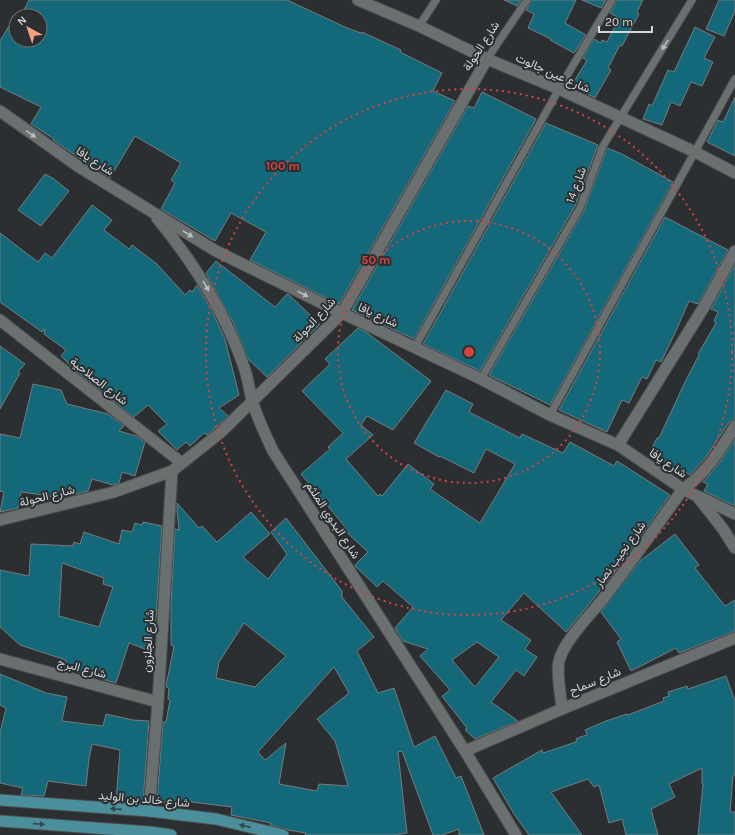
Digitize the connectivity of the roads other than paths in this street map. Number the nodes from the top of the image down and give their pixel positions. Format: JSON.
{"nodes":[{"id":1,"x":358,"y":0,"type":"edge"},
{"id":2,"x":436,"y":0,"type":"edge"},
{"id":3,"x":527,"y":0,"type":"edge"},
{"id":4,"x":612,"y":0,"type":"edge"},
{"id":5,"x":692,"y":0,"type":"edge"},
{"id":6,"x":419,"y":26,"type":"junction"},
{"id":7,"x":487,"y":59,"type":"junction"},
{"id":8,"x":735,"y":79,"type":"edge"},
{"id":9,"x":559,"y":89,"type":"junction"},
{"id":10,"x":0,"y":111,"type":"edge"},
{"id":11,"x":620,"y":117,"type":"junction"},
{"id":12,"x":695,"y":152,"type":"junction"},
{"id":13,"x":735,"y":173,"type":"edge"},
{"id":14,"x":150,"y":210,"type":"junction"},
{"id":15,"x":735,"y":251,"type":"edge"},
{"id":16,"x":342,"y":313,"type":"junction"},
{"id":17,"x":0,"y":320,"type":"edge"},
{"id":18,"x":415,"y":347,"type":"junction"},
{"id":19,"x":481,"y":379,"type":"junction"},
{"id":20,"x":252,"y":401,"type":"junction"},
{"id":21,"x":550,"y":415,"type":"junction"},
{"id":22,"x":735,"y":426,"type":"edge"},
{"id":23,"x":618,"y":445,"type":"junction"},
{"id":24,"x":182,"y":463,"type":"junction"},
{"id":25,"x":172,"y":471,"type":"junction"},
{"id":26,"x":683,"y":489,"type":"junction"},
{"id":27,"x":697,"y":496,"type":"junction"},
{"id":28,"x":735,"y":514,"type":"edge"},
{"id":29,"x":0,"y":520,"type":"edge"},
{"id":30,"x":735,"y":548,"type":"edge"},
{"id":31,"x":735,"y":638,"type":"edge"},
{"id":32,"x":0,"y":659,"type":"edge"},
{"id":33,"x":158,"y":702,"type":"junction"},
{"id":34,"x":562,"y":709,"type":"junction"},
{"id":35,"x":466,"y":751,"type":"junction"},
{"id":36,"x":0,"y":800,"type":"edge"},
{"id":37,"x":149,"y":811,"type":"junction"},
{"id":38,"x":0,"y":821,"type":"edge"},
{"id":39,"x":171,"y":835,"type":"edge"},
{"id":40,"x":283,"y":835,"type":"edge"},
{"id":41,"x":516,"y":835,"type":"edge"}],
"edges":[{"from":1,"to":6,"type":"street","name":"شارع عين جالوت"},
{"from":2,"to":6,"type":"lane"},
{"from":3,"to":7,"type":"lane","name":"شارع الحولة"},
{"from":4,"to":9,"type":"lane"},
{"from":5,"to":11,"type":"lane","name":"شارع 14","one_way":true},
{"from":6,"to":7,"type":"street","name":"شارع عين جالوت"},
{"from":7,"to":9,"type":"street","name":"شارع عين جالوت"},
{"from":7,"to":16,"type":"street","name":"شارع الحولة"},
{"from":8,"to":12,"type":"lane"},
{"from":9,"to":11,"type":"street","name":"شارع عين جالوت"},
{"from":9,"to":18,"type":"lane"},
{"from":10,"to":14,"type":"street","name":"شارع يافا","one_way":true},
{"from":11,"to":12,"type":"street","name":"شارع عين جالوت"},
{"from":11,"to":19,"type":"lane","name":"شارع 14"},
{"from":12,"to":13,"type":"street","name":"شارع عين جالوت"},
{"from":12,"to":21,"type":"lane"},
{"from":14,"to":16,"type":"street","name":"شارع يافا","one_way":true},
{"from":14,"to":20,"type":"street","name":"شارع البدوي الملثم","one_way":true},
{"from":15,"to":23,"type":"street"},
{"from":16,"to":18,"type":"street","name":"شارع يافا"},
{"from":16,"to":20,"type":"street","name":"شارع الحولة"},
{"from":17,"to":24,"type":"street","name":"شارع الصلاحية"},
{"from":18,"to":19,"type":"street","name":"شارع يافا"},
{"from":19,"to":21,"type":"street","name":"شارع يافا"},
{"from":20,"to":24,"type":"street","name":"شارع الحولة"},
{"from":20,"to":35,"type":"street","name":"شارع البدوي الملثم"},
{"from":21,"to":23,"type":"street","name":"شارع يافا"},
{"from":22,"to":26,"type":"street","name":"شارع نجيب نصار"},
{"from":23,"to":26,"type":"street","name":"شارع يافا"},
{"from":24,"to":25,"type":"street","name":"شارع الحولة"},
{"from":25,"to":29,"type":"street","name":"شارع الحولة"},
{"from":25,"to":33,"type":"street","name":"شارع الجلزون"},
{"from":26,"to":27,"type":"street","name":"شارع يافا"},
{"from":26,"to":34,"type":"street","name":"شارع نجيب نصار"},
{"from":27,"to":28,"type":"street"},
{"from":27,"to":30,"type":"street","name":"شارع يافا"},
{"from":31,"to":34,"type":"street","name":"شارع سماح"},
{"from":32,"to":33,"type":"street","name":"شارع البرج"},
{"from":33,"to":37,"type":"street","name":"شارع الجلزون"},
{"from":34,"to":35,"type":"street","name":"شارع سماح"},
{"from":35,"to":41,"type":"street","name":"شارع البدوي الملثم"},
{"from":37,"to":36,"type":"main road","name":"شارع خالد بن الوليد","one_way":true},
{"from":40,"to":37,"type":"main road","name":"شارع خالد بن الوليد","one_way":true},
{"from":38,"to":39,"type":"main road","one_way":true}]}
